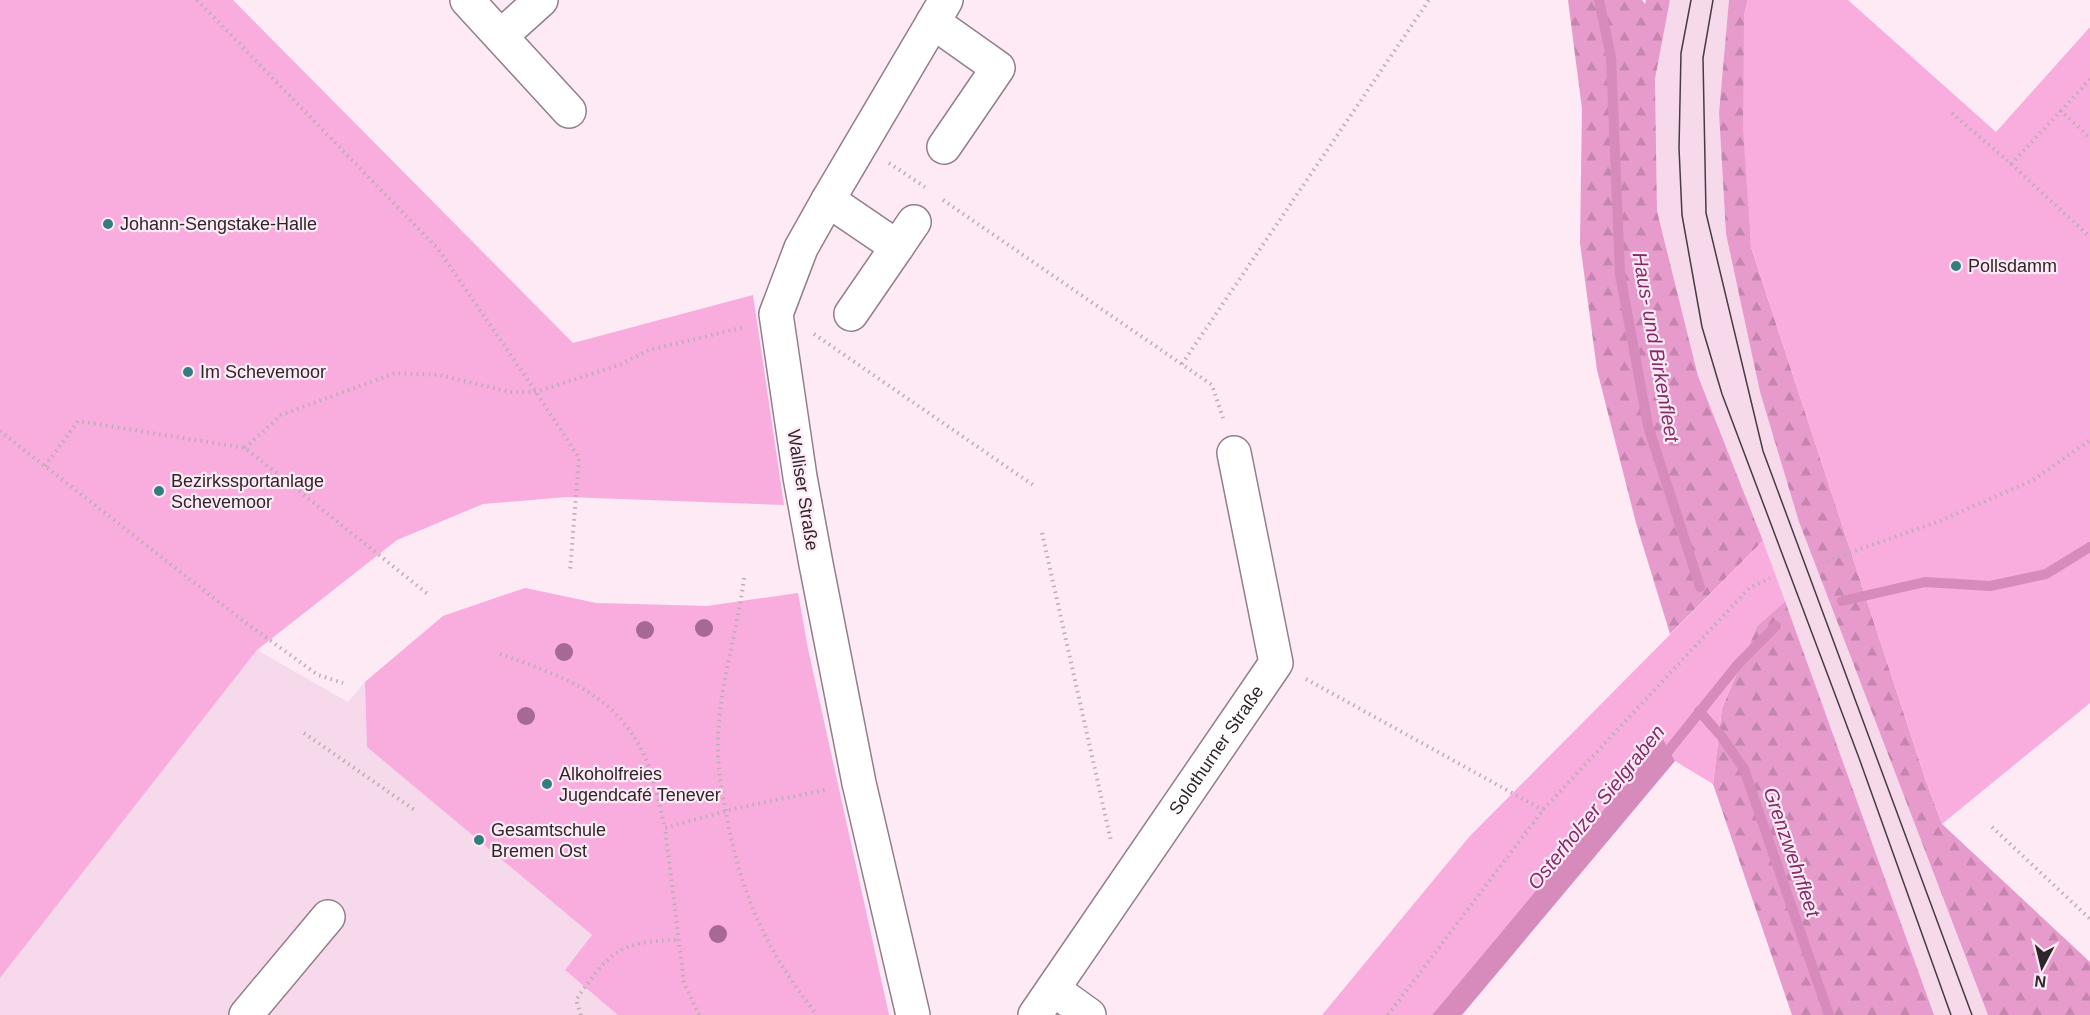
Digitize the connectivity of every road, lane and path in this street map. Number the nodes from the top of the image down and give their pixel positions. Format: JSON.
{"nodes":[{"id":1,"x":197,"y":0,"type":"edge"},
{"id":2,"x":467,"y":0,"type":"edge"},
{"id":3,"x":541,"y":0,"type":"edge"},
{"id":4,"x":1428,"y":0,"type":"edge"},
{"id":5,"x":939,"y":11,"type":"edge"},
{"id":6,"x":501,"y":36,"type":"junction"},
{"id":7,"x":2090,"y":79,"type":"edge"},
{"id":8,"x":569,"y":111,"type":"dead end"},
{"id":9,"x":2061,"y":111,"type":"junction"},
{"id":10,"x":1952,"y":113,"type":"dead end"},
{"id":11,"x":2090,"y":138,"type":"edge"},
{"id":12,"x":861,"y":143,"type":"junction"},
{"id":13,"x":944,"y":147,"type":"dead end"},
{"id":14,"x":2012,"y":164,"type":"junction"},
{"id":15,"x":929,"y":190,"type":"dead end"},
{"id":16,"x":939,"y":197,"type":"dead end"},
{"id":17,"x":828,"y":200,"type":"junction"},
{"id":18,"x":2090,"y":237,"type":"edge"},
{"id":19,"x":776,"y":314,"type":"junction"},
{"id":20,"x":850,"y":314,"type":"dead end"},
{"id":21,"x":1182,"y":364,"type":"junction"},
{"id":22,"x":536,"y":392,"type":"junction"},
{"id":23,"x":0,"y":431,"type":"edge"},
{"id":24,"x":2090,"y":440,"type":"edge"},
{"id":25,"x":245,"y":448,"type":"junction"},
{"id":26,"x":1234,"y":453,"type":"joint"},
{"id":27,"x":45,"y":466,"type":"junction"},
{"id":28,"x":1033,"y":485,"type":"dead end"},
{"id":29,"x":1042,"y":533,"type":"dead end"},
{"id":30,"x":1827,"y":561,"type":"dead end"},
{"id":31,"x":570,"y":571,"type":"dead end"},
{"id":32,"x":744,"y":578,"type":"dead end"},
{"id":33,"x":1770,"y":578,"type":"dead end"},
{"id":34,"x":429,"y":595,"type":"dead end"},
{"id":35,"x":500,"y":654,"type":"dead end"},
{"id":36,"x":1276,"y":663,"type":"junction"},
{"id":37,"x":343,"y":683,"type":"dead end"},
{"id":38,"x":304,"y":733,"type":"dead end"},
{"id":39,"x":859,"y":783,"type":"junction"},
{"id":40,"x":416,"y":810,"type":"dead end"},
{"id":41,"x":1543,"y":810,"type":"junction"},
{"id":42,"x":726,"y":811,"type":"junction"},
{"id":43,"x":1992,"y":827,"type":"dead end"},
{"id":44,"x":665,"y":828,"type":"junction"},
{"id":45,"x":1121,"y":889,"type":"junction"},
{"id":46,"x":328,"y":917,"type":"dead end"},
{"id":47,"x":2090,"y":919,"type":"edge"},
{"id":48,"x":679,"y":940,"type":"junction"},
{"id":49,"x":1044,"y":1002,"type":"edge"},
{"id":50,"x":246,"y":1015,"type":"edge"},
{"id":51,"x":581,"y":1015,"type":"edge"},
{"id":52,"x":699,"y":1015,"type":"edge"},
{"id":53,"x":818,"y":1015,"type":"edge"},
{"id":54,"x":913,"y":1015,"type":"edge"},
{"id":55,"x":1089,"y":1015,"type":"edge"},
{"id":56,"x":1388,"y":1015,"type":"edge"}],
"edges":[{"from":1,"to":22,"type":"path"},
{"from":2,"to":6,"type":"street"},
{"from":3,"to":6,"type":"street"},
{"from":4,"to":21,"type":"path"},
{"from":5,"to":12,"type":"street","name":"Walliser Straße"},
{"from":5,"to":13,"type":"street"},
{"from":6,"to":8,"type":"street"},
{"from":7,"to":9,"type":"path"},
{"from":9,"to":11,"type":"path"},
{"from":9,"to":14,"type":"path"},
{"from":10,"to":14,"type":"path"},
{"from":12,"to":15,"type":"path"},
{"from":12,"to":17,"type":"street","name":"Walliser Straße"},
{"from":14,"to":18,"type":"path"},
{"from":16,"to":21,"type":"path"},
{"from":17,"to":19,"type":"street","name":"Walliser Straße"},
{"from":17,"to":20,"type":"street"},
{"from":19,"to":22,"type":"path"},
{"from":19,"to":28,"type":"path"},
{"from":19,"to":39,"type":"street","name":"Walliser Straße"},
{"from":21,"to":26,"type":"path"},
{"from":22,"to":25,"type":"path"},
{"from":22,"to":31,"type":"path"},
{"from":23,"to":27,"type":"path"},
{"from":24,"to":30,"type":"path"},
{"from":25,"to":27,"type":"path"},
{"from":25,"to":34,"type":"path"},
{"from":26,"to":36,"type":"street"},
{"from":27,"to":37,"type":"path"},
{"from":29,"to":45,"type":"path"},
{"from":32,"to":42,"type":"path"},
{"from":33,"to":41,"type":"path"},
{"from":35,"to":44,"type":"path"},
{"from":36,"to":41,"type":"path"},
{"from":36,"to":45,"type":"street","name":"Solothurner Straße"},
{"from":38,"to":40,"type":"path"},
{"from":39,"to":42,"type":"path"},
{"from":39,"to":54,"type":"street","name":"Walliser Straße"},
{"from":41,"to":56,"type":"path"},
{"from":42,"to":44,"type":"path"},
{"from":42,"to":53,"type":"path"},
{"from":43,"to":47,"type":"path"},
{"from":44,"to":48,"type":"path"},
{"from":45,"to":49,"type":"street","name":"Solothurner Straße"},
{"from":46,"to":50,"type":"street"},
{"from":48,"to":51,"type":"path"},
{"from":48,"to":52,"type":"path"},
{"from":49,"to":55,"type":"street"}]}
